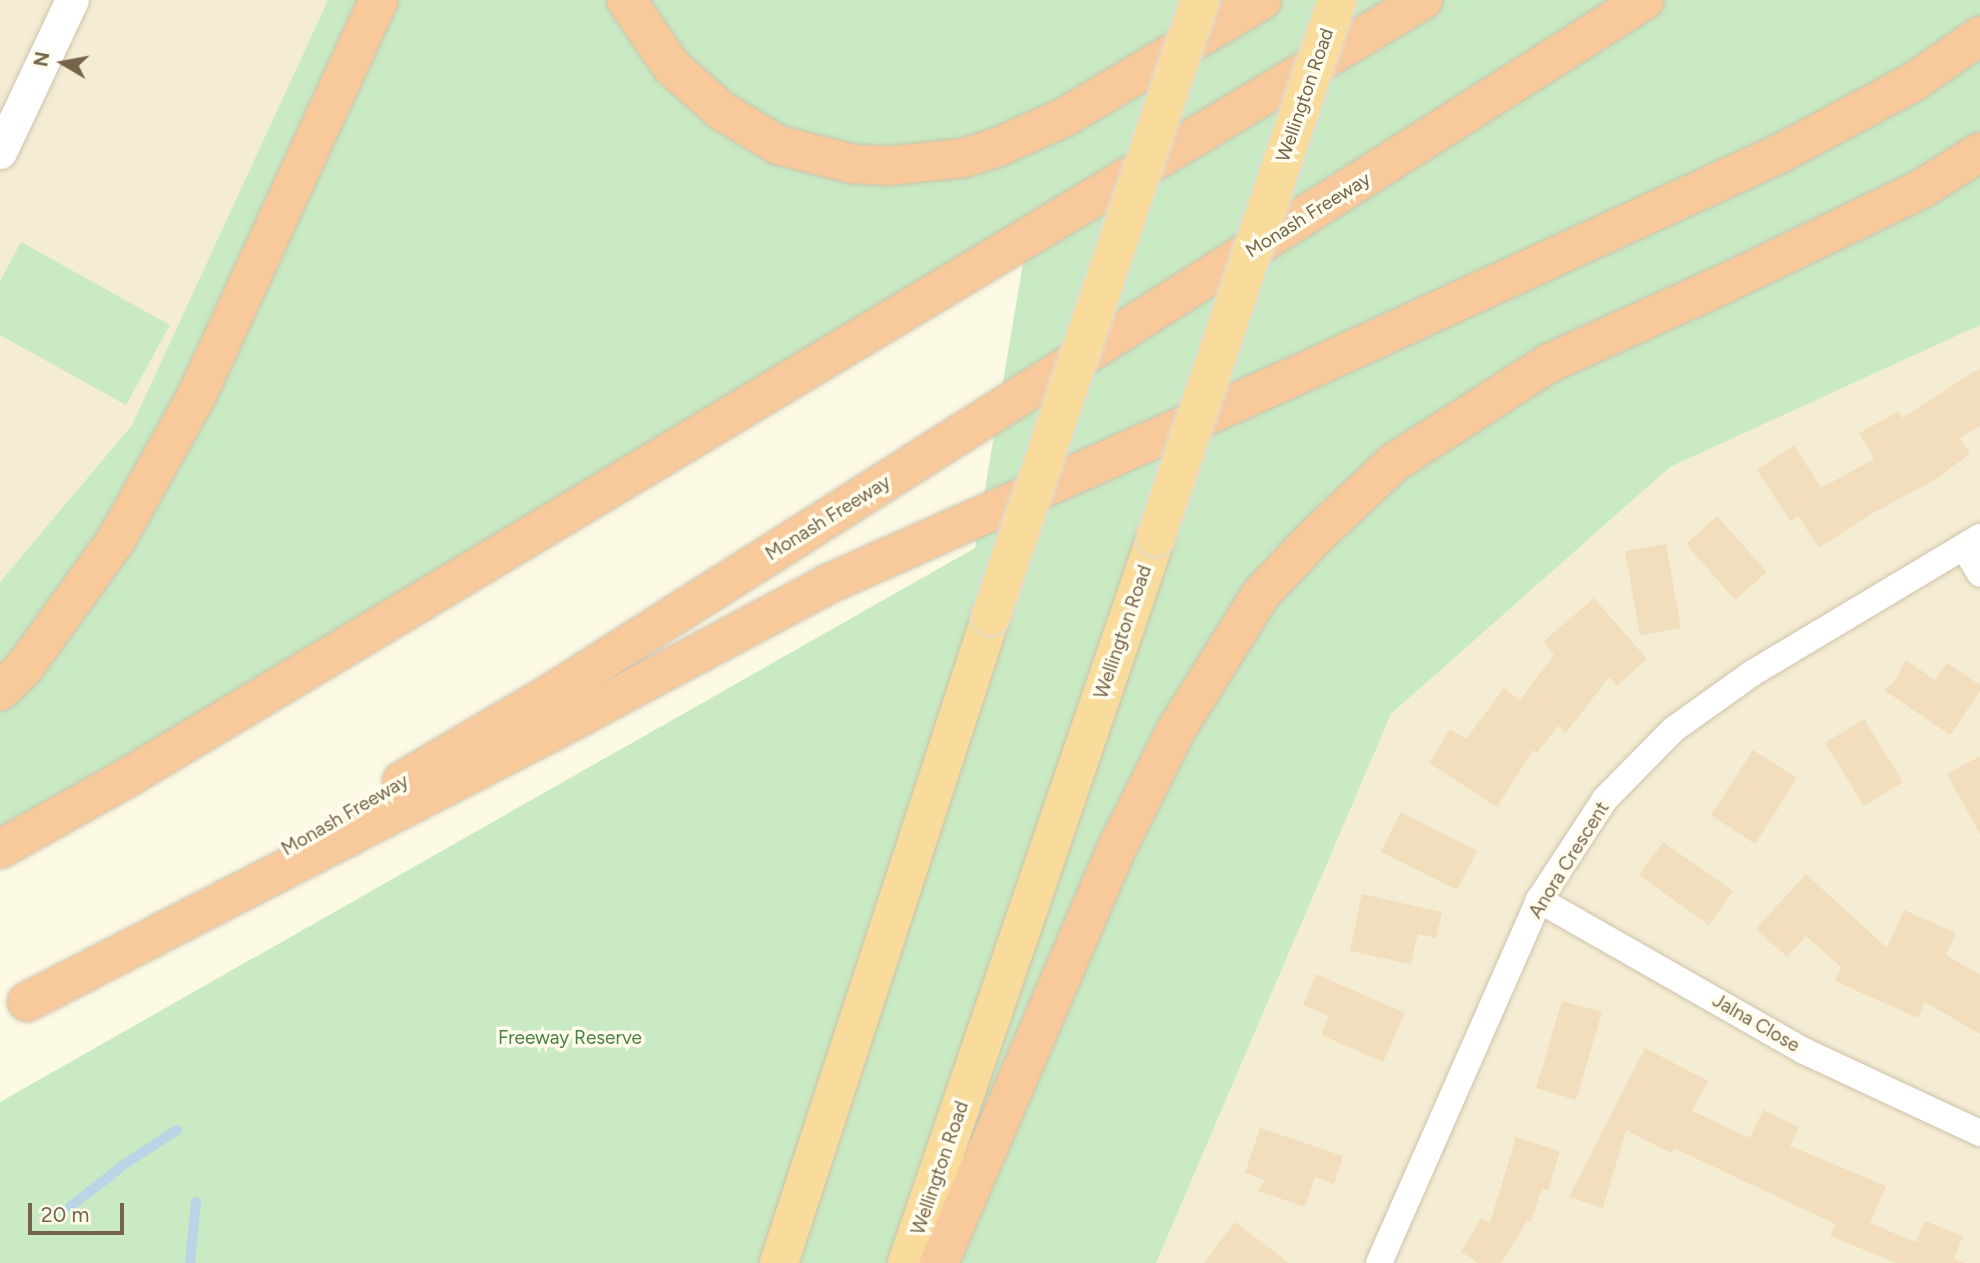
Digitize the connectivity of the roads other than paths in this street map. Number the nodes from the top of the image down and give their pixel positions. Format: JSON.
{"nodes":[{"id":1,"x":72,"y":0,"type":"edge"},
{"id":2,"x":379,"y":0,"type":"edge"},
{"id":3,"x":626,"y":0,"type":"edge"},
{"id":4,"x":1262,"y":0,"type":"edge"},
{"id":5,"x":1337,"y":0,"type":"edge"},
{"id":6,"x":1423,"y":0,"type":"edge"},
{"id":7,"x":1645,"y":0,"type":"edge"},
{"id":8,"x":1193,"y":11,"type":"edge"},
{"id":9,"x":1980,"y":36,"type":"edge"},
{"id":10,"x":0,"y":152,"type":"edge"},
{"id":11,"x":1980,"y":152,"type":"edge"},
{"id":12,"x":1972,"y":542,"type":"edge"},
{"id":13,"x":1980,"y":574,"type":"edge"},
{"id":14,"x":0,"y":691,"type":"edge"},
{"id":15,"x":0,"y":849,"type":"edge"},
{"id":16,"x":1539,"y":900,"type":"junction"},
{"id":17,"x":14,"y":1010,"type":"edge"},
{"id":18,"x":1980,"y":1133,"type":"edge"},
{"id":19,"x":779,"y":1263,"type":"edge"},
{"id":20,"x":908,"y":1263,"type":"edge"},
{"id":21,"x":939,"y":1263,"type":"edge"},
{"id":22,"x":1379,"y":1263,"type":"edge"}],
"edges":[{"from":1,"to":10,"type":"street"},
{"from":2,"to":14,"type":"highway"},
{"from":3,"to":4,"type":"highway"},
{"from":5,"to":20,"type":"highway","name":"Wellington Road","bridge":true},
{"from":6,"to":15,"type":"highway"},
{"from":7,"to":17,"type":"highway","name":"Monash Freeway"},
{"from":8,"to":19,"type":"highway","bridge":true},
{"from":9,"to":17,"type":"highway"},
{"from":11,"to":21,"type":"highway"},
{"from":12,"to":13,"type":"street"},
{"from":12,"to":16,"type":"street","name":"Anora Crescent"},
{"from":16,"to":18,"type":"street","name":"Jalna Close"},
{"from":16,"to":22,"type":"street","name":"Anora Crescent"}]}
